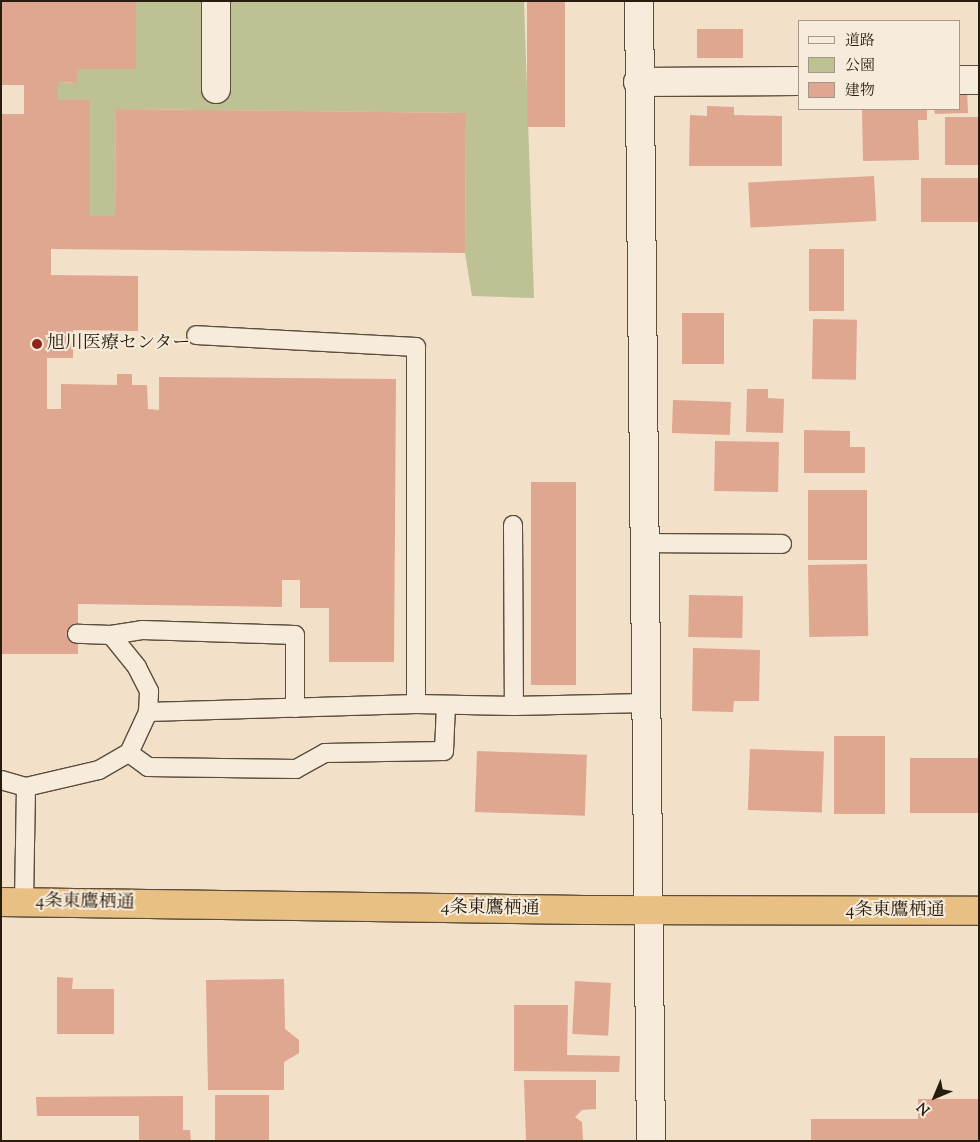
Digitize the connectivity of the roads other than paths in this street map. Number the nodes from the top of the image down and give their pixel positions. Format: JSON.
{"nodes":[{"id":1,"x":216,"y":1,"type":"edge"},
{"id":2,"x":640,"y":1,"type":"edge"},
{"id":3,"x":960,"y":80,"type":"edge"},
{"id":4,"x":979,"y":80,"type":"edge"},
{"id":5,"x":798,"y":81,"type":"edge"},
{"id":6,"x":638,"y":82,"type":"junction"},
{"id":7,"x":216,"y":89,"type":"dead end"},
{"id":8,"x":196,"y":334,"type":"dead end"},
{"id":9,"x":513,"y":525,"type":"dead end"},
{"id":10,"x":644,"y":543,"type":"junction"},
{"id":11,"x":782,"y":544,"type":"dead end"},
{"id":12,"x":77,"y":634,"type":"dead end"},
{"id":13,"x":111,"y":635,"type":"junction"},
{"id":14,"x":416,"y":704,"type":"junction"},
{"id":15,"x":646,"y":704,"type":"junction"},
{"id":16,"x":446,"y":705,"type":"junction"},
{"id":17,"x":514,"y":706,"type":"junction"},
{"id":18,"x":295,"y":708,"type":"junction"},
{"id":19,"x":148,"y":712,"type":"junction"},
{"id":20,"x":129,"y":753,"type":"junction"},
{"id":21,"x":1,"y":780,"type":"edge"},
{"id":22,"x":26,"y":787,"type":"junction"},
{"id":23,"x":13,"y":902,"type":"edge"},
{"id":24,"x":649,"y":910,"type":"junction"},
{"id":25,"x":979,"y":911,"type":"edge"},
{"id":26,"x":651,"y":1141,"type":"edge"}],
"edges":[{"from":1,"to":7,"type":"street"},
{"from":2,"to":6,"type":"street"},
{"from":3,"to":4,"type":"street"},
{"from":5,"to":6,"type":"street"},
{"from":6,"to":10,"type":"street"},
{"from":8,"to":14,"type":"lane"},
{"from":9,"to":17,"type":"lane"},
{"from":10,"to":11,"type":"lane"},
{"from":10,"to":15,"type":"street"},
{"from":12,"to":13,"type":"lane"},
{"from":13,"to":18,"type":"lane"},
{"from":13,"to":19,"type":"lane"},
{"from":14,"to":16,"type":"lane"},
{"from":14,"to":18,"type":"lane"},
{"from":15,"to":17,"type":"lane"},
{"from":15,"to":24,"type":"street"},
{"from":16,"to":17,"type":"lane"},
{"from":16,"to":20,"type":"lane"},
{"from":18,"to":19,"type":"lane"},
{"from":19,"to":20,"type":"lane"},
{"from":20,"to":22,"type":"lane"},
{"from":21,"to":22,"type":"lane"},
{"from":22,"to":23,"type":"lane"},
{"from":23,"to":24,"type":"highway","name":"4条東鷹栖通"},
{"from":24,"to":25,"type":"highway","name":"4条東鷹栖通"},
{"from":24,"to":26,"type":"street"}]}
